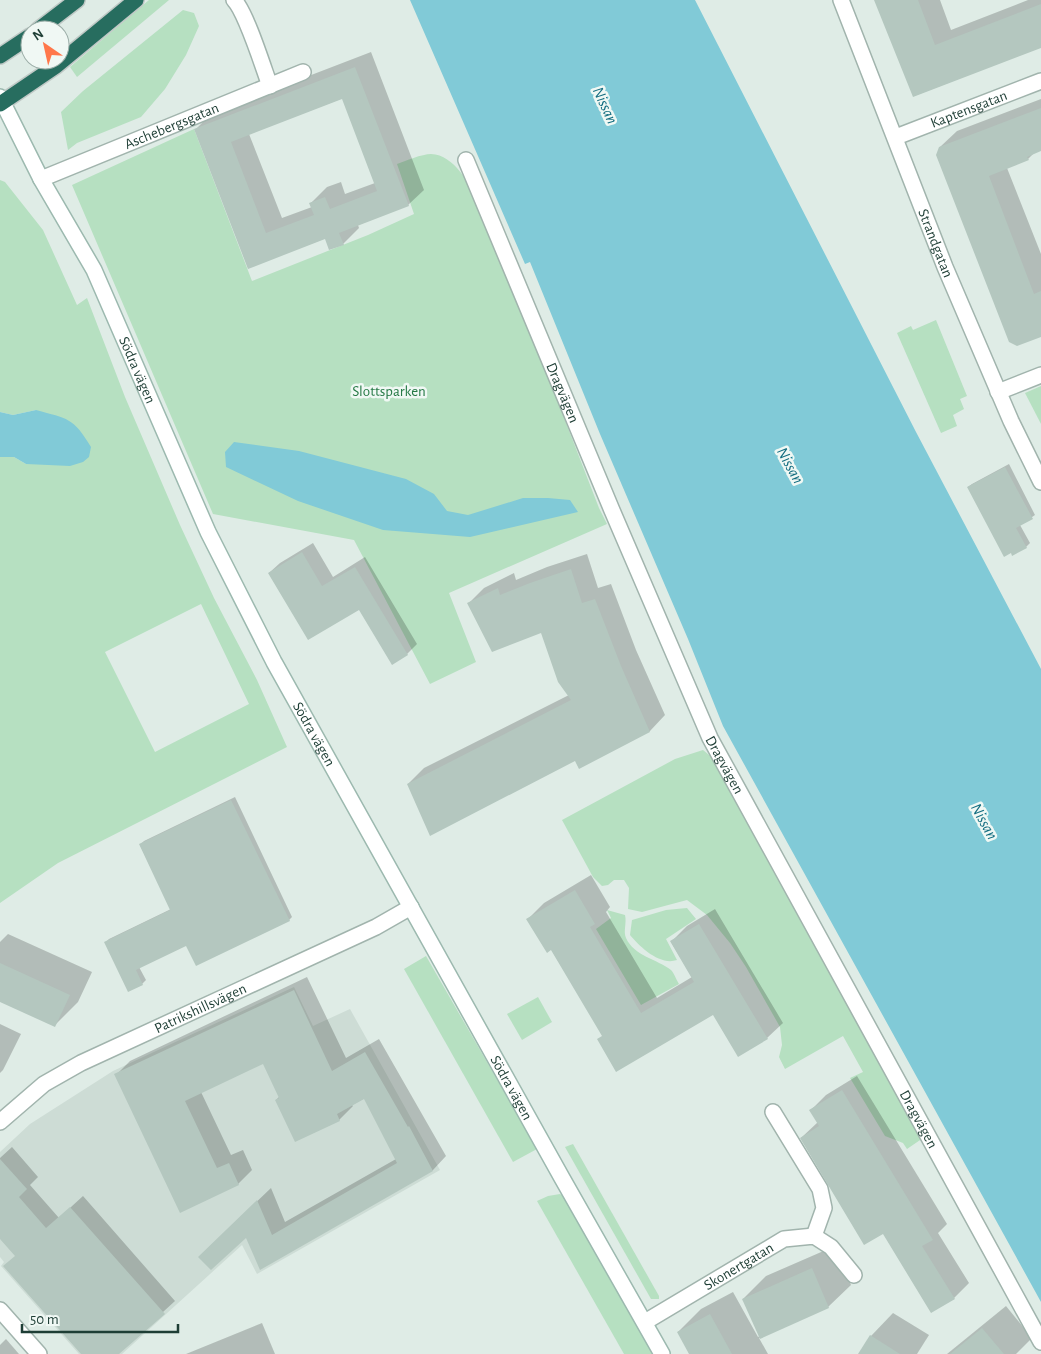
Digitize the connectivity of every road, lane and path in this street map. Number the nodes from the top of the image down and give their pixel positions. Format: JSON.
{"nodes":[{"id":1,"x":77,"y":0,"type":"edge"},
{"id":2,"x":136,"y":0,"type":"edge"},
{"id":3,"x":234,"y":0,"type":"edge"},
{"id":4,"x":841,"y":0,"type":"edge"},
{"id":5,"x":51,"y":20,"type":"edge"},
{"id":6,"x":20,"y":43,"type":"edge"},
{"id":7,"x":0,"y":56,"type":"edge"},
{"id":8,"x":303,"y":72,"type":"dead end"},
{"id":9,"x":1041,"y":81,"type":"edge"},
{"id":10,"x":270,"y":86,"type":"junction"},
{"id":11,"x":1,"y":101,"type":"edge"},
{"id":12,"x":896,"y":137,"type":"junction"},
{"id":13,"x":466,"y":160,"type":"dead end"},
{"id":14,"x":41,"y":179,"type":"junction"},
{"id":15,"x":1041,"y":374,"type":"edge"},
{"id":16,"x":998,"y":392,"type":"junction"},
{"id":17,"x":1041,"y":482,"type":"edge"},
{"id":18,"x":412,"y":907,"type":"junction"},
{"id":19,"x":773,"y":1112,"type":"dead end"},
{"id":20,"x":0,"y":1122,"type":"edge"},
{"id":21,"x":814,"y":1236,"type":"junction"},
{"id":22,"x":854,"y":1275,"type":"dead end"},
{"id":23,"x":0,"y":1310,"type":"edge"},
{"id":24,"x":645,"y":1322,"type":"junction"},
{"id":25,"x":1041,"y":1342,"type":"edge"},
{"id":26,"x":39,"y":1354,"type":"edge"},
{"id":27,"x":662,"y":1354,"type":"edge"}],
"edges":[{"from":1,"to":5,"type":"highway"},
{"from":2,"to":11,"type":"highway"},
{"from":3,"to":10,"type":"street"},
{"from":4,"to":12,"type":"street","name":"Strandgatan"},
{"from":6,"to":7,"type":"highway"},
{"from":8,"to":10,"type":"street","name":"Aschebergsgatan"},
{"from":9,"to":12,"type":"street","name":"Kaptensgatan"},
{"from":10,"to":14,"type":"street","name":"Aschebergsgatan"},
{"from":11,"to":14,"type":"street","name":"Södra vägen"},
{"from":12,"to":16,"type":"street","name":"Strandgatan"},
{"from":13,"to":25,"type":"street","name":"Dragvägen"},
{"from":14,"to":18,"type":"street","name":"Södra vägen"},
{"from":15,"to":16,"type":"street"},
{"from":16,"to":17,"type":"street","name":"Strandgatan"},
{"from":18,"to":20,"type":"street","name":"Patrikshillsvägen"},
{"from":18,"to":24,"type":"street","name":"Södra vägen"},
{"from":19,"to":21,"type":"street"},
{"from":21,"to":22,"type":"street"},
{"from":21,"to":24,"type":"street","name":"Skonertgatan"},
{"from":23,"to":26,"type":"street"},
{"from":24,"to":27,"type":"street","name":"Södra vägen"}]}
